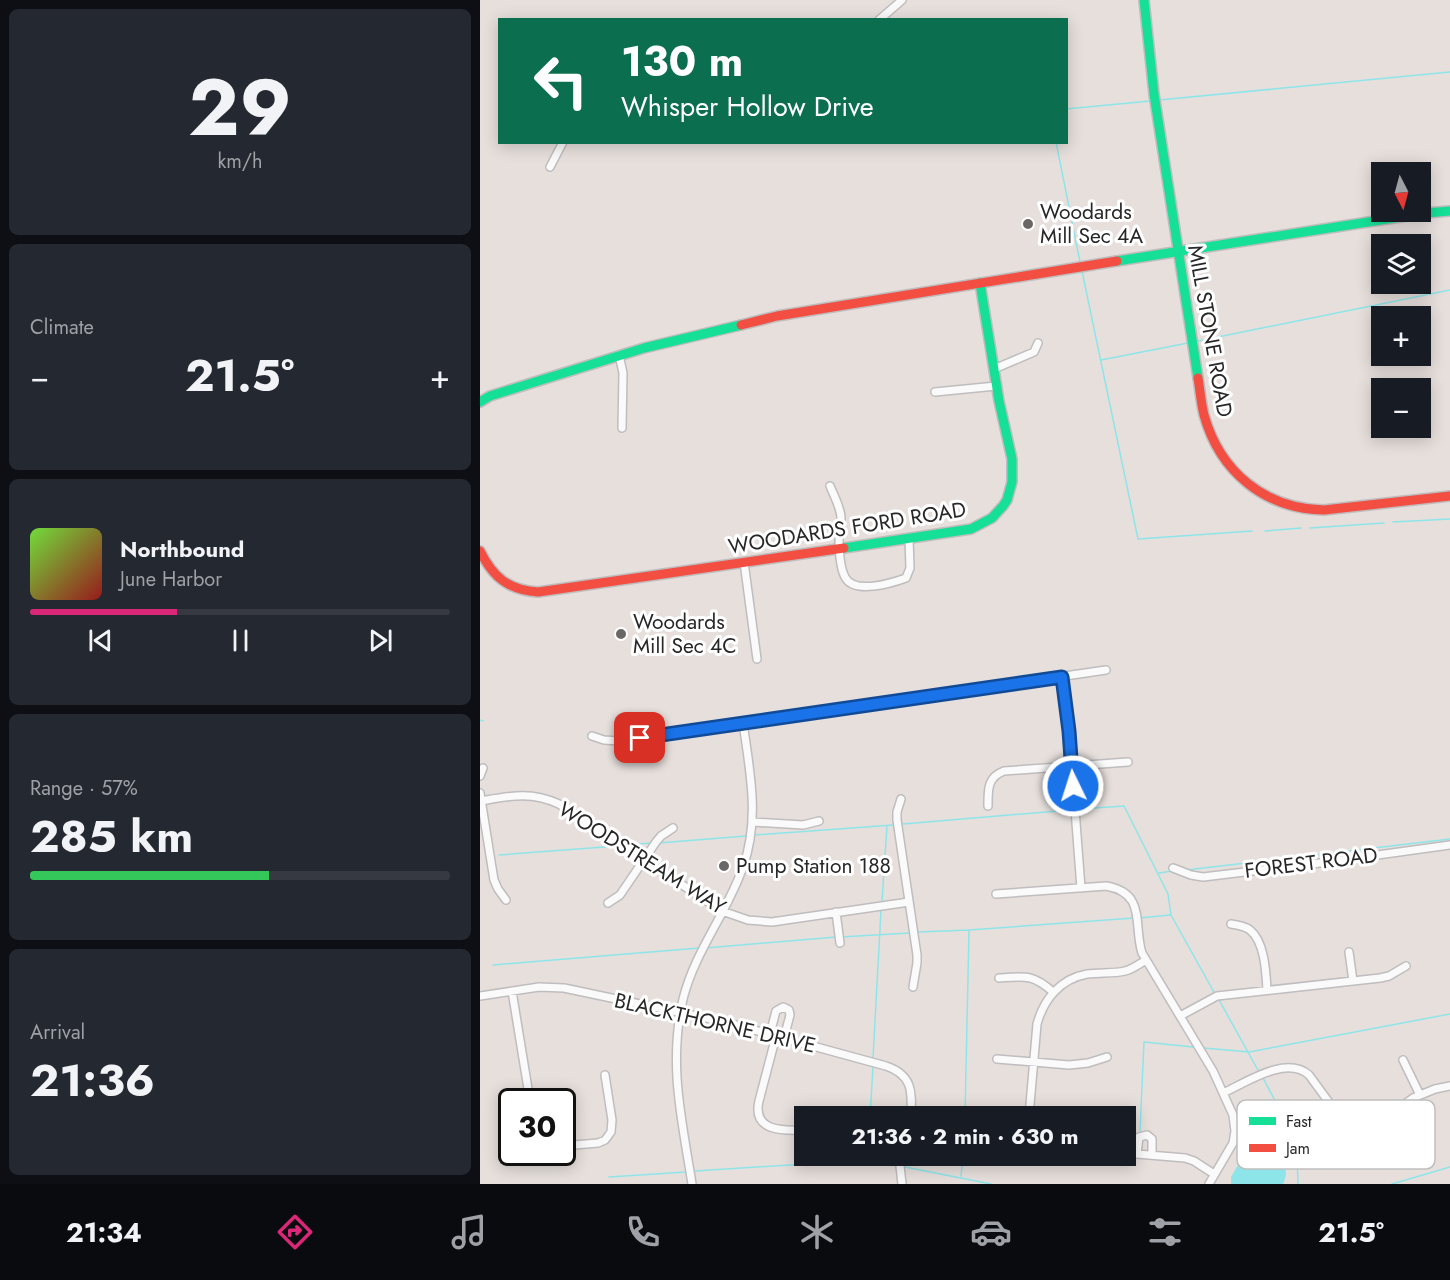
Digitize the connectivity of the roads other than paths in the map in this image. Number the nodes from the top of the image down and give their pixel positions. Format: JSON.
{"nodes":[{"id":1,"x":902,"y":0,"type":"edge"},
{"id":2,"x":1144,"y":0,"type":"edge"},
{"id":3,"x":881,"y":18,"type":"edge"},
{"id":4,"x":561,"y":144,"type":"edge"},
{"id":5,"x":550,"y":167,"type":"dead end"},
{"id":6,"x":1450,"y":211,"type":"edge"},
{"id":7,"x":1178,"y":252,"type":"junction"},
{"id":8,"x":980,"y":283,"type":"junction"},
{"id":9,"x":1038,"y":342,"type":"dead end"},
{"id":10,"x":619,"y":356,"type":"junction"},
{"id":11,"x":994,"y":369,"type":"junction"},
{"id":12,"x":996,"y":386,"type":"junction"},
{"id":13,"x":935,"y":392,"type":"dead end"},
{"id":14,"x":480,"y":402,"type":"edge"},
{"id":15,"x":622,"y":428,"type":"dead end"},
{"id":16,"x":830,"y":486,"type":"dead end"},
{"id":17,"x":1450,"y":496,"type":"edge"},
{"id":18,"x":909,"y":538,"type":"junction"},
{"id":19,"x":840,"y":548,"type":"junction"},
{"id":20,"x":480,"y":551,"type":"edge"},
{"id":21,"x":744,"y":562,"type":"junction"},
{"id":22,"x":757,"y":659,"type":"dead end"},
{"id":23,"x":1106,"y":670,"type":"dead end"},
{"id":24,"x":1062,"y":677,"type":"junction"},
{"id":25,"x":743,"y":723,"type":"junction"},
{"id":26,"x":592,"y":736,"type":"dead end"},
{"id":27,"x":1128,"y":762,"type":"dead end"},
{"id":28,"x":1072,"y":766,"type":"junction"},
{"id":29,"x":483,"y":768,"type":"dead end"},
{"id":30,"x":480,"y":776,"type":"edge"},
{"id":31,"x":481,"y":797,"type":"edge"},
{"id":32,"x":901,"y":799,"type":"dead end"},
{"id":33,"x":988,"y":806,"type":"dead end"},
{"id":34,"x":819,"y":821,"type":"dead end"},
{"id":35,"x":753,"y":822,"type":"junction"},
{"id":36,"x":673,"y":828,"type":"dead end"},
{"id":37,"x":1450,"y":844,"type":"edge"},
{"id":38,"x":644,"y":860,"type":"junction"},
{"id":39,"x":1173,"y":868,"type":"dead end"},
{"id":40,"x":1081,"y":888,"type":"junction"},
{"id":41,"x":996,"y":894,"type":"dead end"},
{"id":42,"x":506,"y":900,"type":"dead end"},
{"id":43,"x":909,"y":902,"type":"junction"},
{"id":44,"x":608,"y":903,"type":"dead end"},
{"id":45,"x":722,"y":911,"type":"junction"},
{"id":46,"x":836,"y":912,"type":"junction"},
{"id":47,"x":1231,"y":924,"type":"dead end"},
{"id":48,"x":840,"y":943,"type":"dead end"},
{"id":49,"x":1349,"y":952,"type":"dead end"},
{"id":50,"x":1146,"y":960,"type":"junction"},
{"id":51,"x":1406,"y":966,"type":"dead end"},
{"id":52,"x":999,"y":978,"type":"dead end"},
{"id":53,"x":1353,"y":981,"type":"junction"},
{"id":54,"x":913,"y":987,"type":"dead end"},
{"id":55,"x":1267,"y":990,"type":"junction"},
{"id":56,"x":512,"y":991,"type":"junction"},
{"id":57,"x":1053,"y":992,"type":"junction"},
{"id":58,"x":480,"y":996,"type":"edge"},
{"id":59,"x":681,"y":1012,"type":"junction"},
{"id":60,"x":1180,"y":1016,"type":"junction"},
{"id":61,"x":777,"y":1036,"type":"junction"},
{"id":62,"x":1107,"y":1057,"type":"dead end"},
{"id":63,"x":997,"y":1059,"type":"dead end"},
{"id":64,"x":1403,"y":1060,"type":"dead end"},
{"id":65,"x":1034,"y":1062,"type":"junction"},
{"id":66,"x":605,"y":1075,"type":"dead end"},
{"id":67,"x":1450,"y":1086,"type":"edge"},
{"id":68,"x":528,"y":1088,"type":"edge"},
{"id":69,"x":1223,"y":1093,"type":"junction"},
{"id":70,"x":1420,"y":1095,"type":"junction"},
{"id":71,"x":1327,"y":1100,"type":"edge"},
{"id":72,"x":1412,"y":1100,"type":"edge"},
{"id":73,"x":912,"y":1106,"type":"edge"},
{"id":74,"x":1030,"y":1106,"type":"edge"},
{"id":75,"x":794,"y":1129,"type":"edge"},
{"id":76,"x":576,"y":1145,"type":"edge"},
{"id":77,"x":1137,"y":1154,"type":"joint"},
{"id":78,"x":1152,"y":1155,"type":"junction"},
{"id":79,"x":900,"y":1166,"type":"edge"},
{"id":80,"x":1214,"y":1174,"type":"junction"},
{"id":81,"x":693,"y":1184,"type":"edge"},
{"id":82,"x":902,"y":1184,"type":"edge"},
{"id":83,"x":1209,"y":1184,"type":"edge"}],
"edges":[{"from":1,"to":3,"type":"street"},
{"from":2,"to":7,"type":"street","name":"MILL STONE ROAD"},
{"from":4,"to":5,"type":"street"},
{"from":6,"to":7,"type":"street"},
{"from":7,"to":8,"type":"street"},
{"from":7,"to":17,"type":"street","name":"MILL STONE ROAD"},
{"from":8,"to":10,"type":"street"},
{"from":8,"to":11,"type":"street","name":"WOODARDS FORD ROAD"},
{"from":9,"to":11,"type":"street"},
{"from":10,"to":14,"type":"street"},
{"from":10,"to":15,"type":"street"},
{"from":11,"to":12,"type":"street","name":"WOODARDS FORD ROAD"},
{"from":12,"to":13,"type":"street"},
{"from":12,"to":18,"type":"street","name":"WOODARDS FORD ROAD"},
{"from":16,"to":19,"type":"street"},
{"from":18,"to":19,"type":"street","name":"WOODARDS FORD ROAD"},
{"from":18,"to":19,"type":"street"},
{"from":19,"to":21,"type":"street","name":"WOODARDS FORD ROAD"},
{"from":20,"to":21,"type":"street","name":"WOODARDS FORD ROAD"},
{"from":21,"to":22,"type":"street"},
{"from":23,"to":24,"type":"street"},
{"from":24,"to":25,"type":"street"},
{"from":24,"to":28,"type":"street"},
{"from":25,"to":26,"type":"street"},
{"from":25,"to":35,"type":"street"},
{"from":27,"to":28,"type":"street"},
{"from":28,"to":33,"type":"street"},
{"from":28,"to":40,"type":"street"},
{"from":29,"to":30,"type":"street"},
{"from":31,"to":38,"type":"street","name":"WOODSTREAM WAY"},
{"from":31,"to":42,"type":"street"},
{"from":32,"to":43,"type":"street"},
{"from":34,"to":35,"type":"street"},
{"from":35,"to":45,"type":"street"},
{"from":36,"to":38,"type":"street"},
{"from":37,"to":39,"type":"street","name":"FOREST ROAD"},
{"from":38,"to":44,"type":"street"},
{"from":38,"to":45,"type":"street","name":"WOODSTREAM WAY"},
{"from":40,"to":41,"type":"street"},
{"from":40,"to":50,"type":"street"},
{"from":43,"to":46,"type":"street","name":"WOODSTREAM WAY"},
{"from":43,"to":54,"type":"street"},
{"from":45,"to":46,"type":"street","name":"WOODSTREAM WAY"},
{"from":45,"to":59,"type":"street"},
{"from":46,"to":48,"type":"street"},
{"from":47,"to":55,"type":"street"},
{"from":49,"to":53,"type":"street"},
{"from":50,"to":57,"type":"street"},
{"from":50,"to":60,"type":"street"},
{"from":51,"to":53,"type":"street"},
{"from":52,"to":57,"type":"street"},
{"from":53,"to":55,"type":"street"},
{"from":55,"to":60,"type":"street"},
{"from":56,"to":58,"type":"street","name":"BLACKTHORNE DRIVE"},
{"from":56,"to":59,"type":"street","name":"BLACKTHORNE DRIVE"},
{"from":56,"to":68,"type":"street"},
{"from":57,"to":65,"type":"street"},
{"from":59,"to":61,"type":"street","name":"BLACKTHORNE DRIVE"},
{"from":59,"to":81,"type":"street"},
{"from":60,"to":69,"type":"street"},
{"from":61,"to":73,"type":"street","name":"BLACKTHORNE DRIVE"},
{"from":61,"to":75,"type":"street"},
{"from":62,"to":65,"type":"street"},
{"from":63,"to":65,"type":"street"},
{"from":64,"to":70,"type":"street"},
{"from":65,"to":74,"type":"street"},
{"from":66,"to":76,"type":"street"},
{"from":67,"to":70,"type":"street"},
{"from":69,"to":71,"type":"street"},
{"from":69,"to":80,"type":"street"},
{"from":70,"to":72,"type":"street"},
{"from":77,"to":78,"type":"street"},
{"from":77,"to":78,"type":"street"},
{"from":78,"to":80,"type":"street"},
{"from":79,"to":82,"type":"street"},
{"from":80,"to":83,"type":"street"}]}
